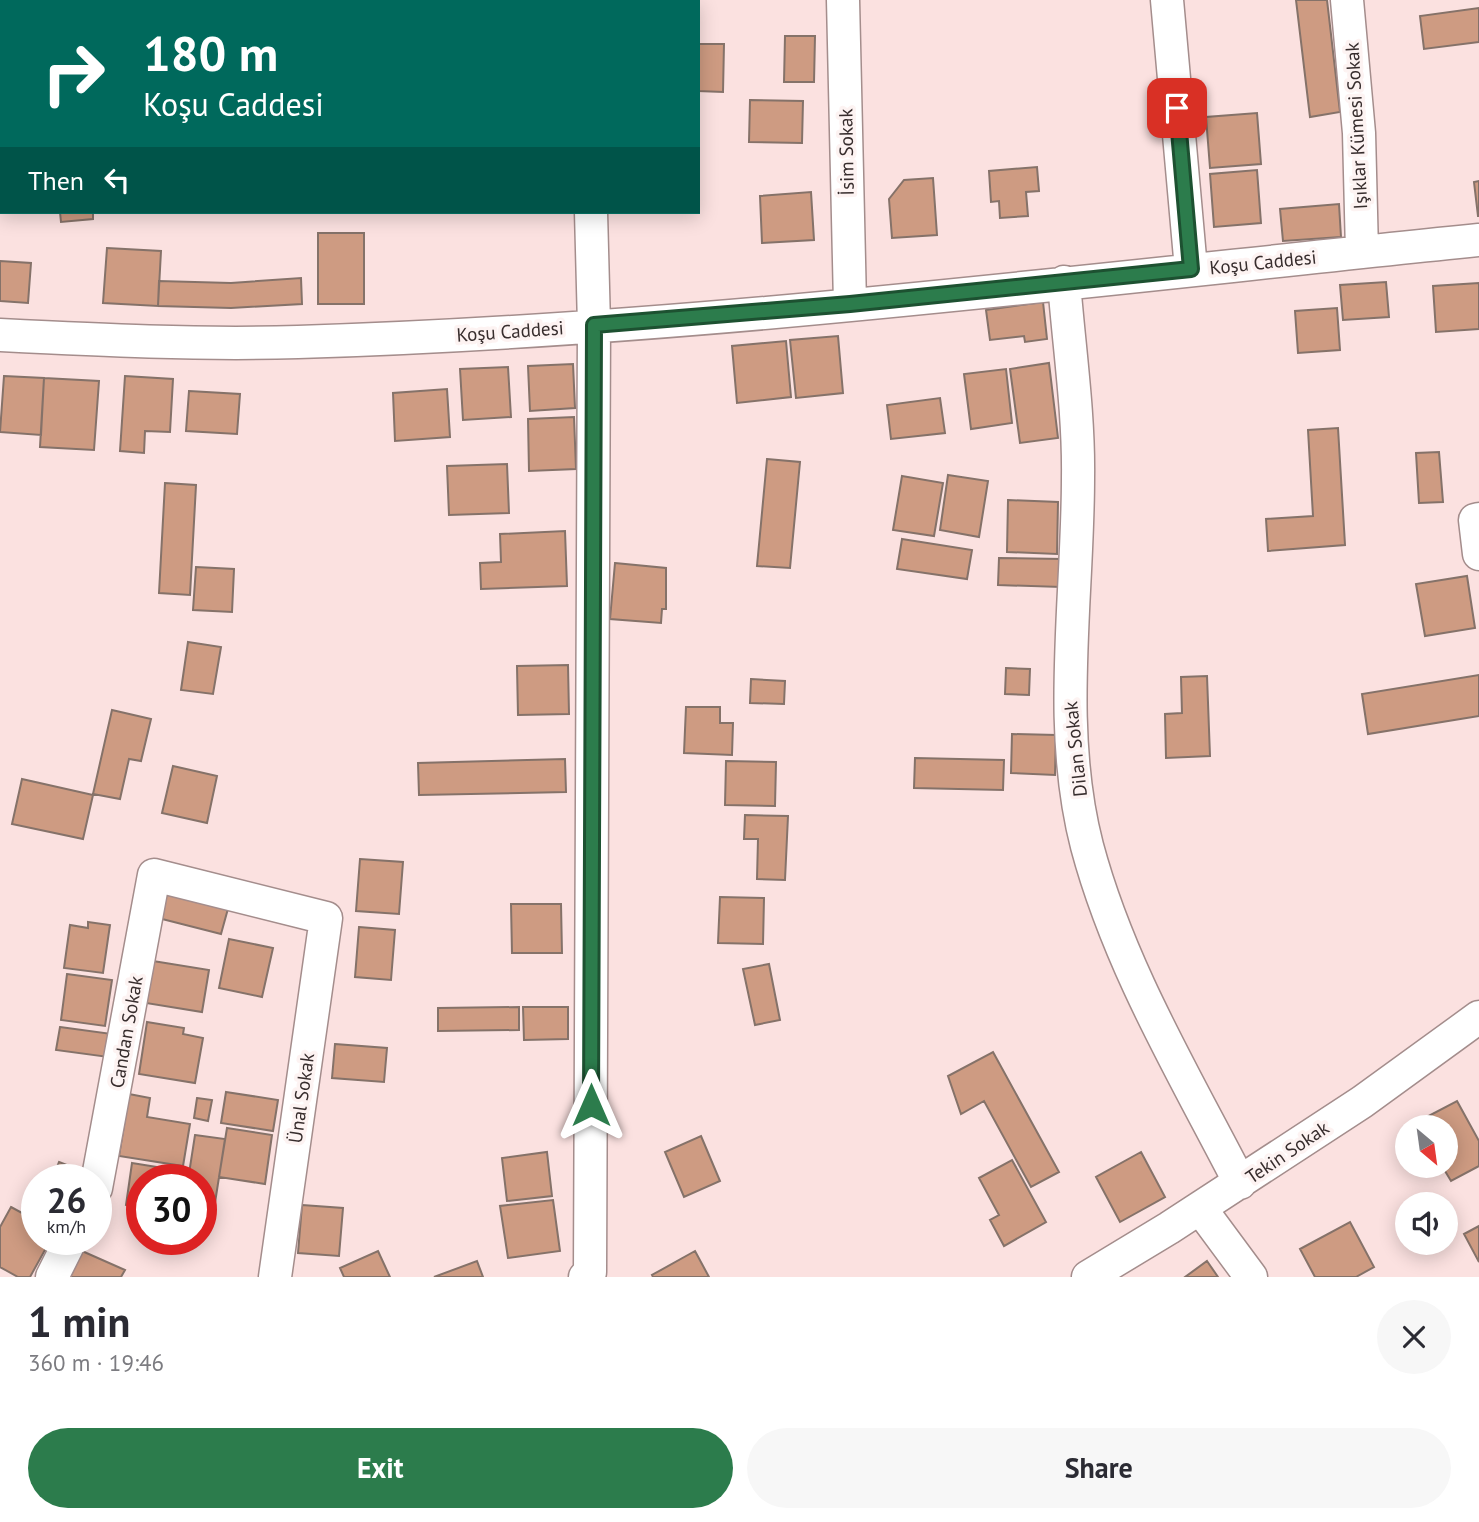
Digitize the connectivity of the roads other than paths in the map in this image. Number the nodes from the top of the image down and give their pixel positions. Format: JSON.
{"nodes":[{"id":1,"x":843,"y":0,"type":"edge"},
{"id":2,"x":1167,"y":0,"type":"edge"},
{"id":3,"x":1347,"y":0,"type":"edge"},
{"id":4,"x":591,"y":214,"type":"edge"},
{"id":5,"x":1479,"y":240,"type":"edge"},
{"id":6,"x":1362,"y":252,"type":"junction"},
{"id":7,"x":1191,"y":269,"type":"junction"},
{"id":8,"x":1064,"y":282,"type":"junction"},
{"id":9,"x":850,"y":304,"type":"junction"},
{"id":10,"x":594,"y":325,"type":"junction"},
{"id":11,"x":0,"y":335,"type":"edge"},
{"id":12,"x":1479,"y":519,"type":"edge"},
{"id":13,"x":1479,"y":554,"type":"edge"},
{"id":14,"x":154,"y":875,"type":"joint"},
{"id":15,"x":1479,"y":1017,"type":"edge"},
{"id":16,"x":100,"y":1164,"type":"edge"},
{"id":17,"x":1240,"y":1183,"type":"junction"},
{"id":18,"x":1200,"y":1208,"type":"junction"},
{"id":19,"x":63,"y":1255,"type":"edge"},
{"id":20,"x":587,"y":1274,"type":"edge"},
{"id":21,"x":52,"y":1277,"type":"edge"},
{"id":22,"x":275,"y":1277,"type":"edge"},
{"id":23,"x":1088,"y":1277,"type":"edge"},
{"id":24,"x":1251,"y":1277,"type":"edge"}],
"edges":[{"from":1,"to":9,"type":"street","name":"İsim Sokak"},
{"from":2,"to":7,"type":"street"},
{"from":3,"to":6,"type":"street","name":"Işıklar Kümesi Sokak"},
{"from":4,"to":10,"type":"street"},
{"from":5,"to":6,"type":"street","name":"Koşu Caddesi"},
{"from":6,"to":7,"type":"street","name":"Koşu Caddesi"},
{"from":7,"to":8,"type":"street","name":"Koşu Caddesi"},
{"from":8,"to":9,"type":"street","name":"Koşu Caddesi"},
{"from":8,"to":17,"type":"street","name":"Dilan Sokak"},
{"from":9,"to":10,"type":"street","name":"Koşu Caddesi"},
{"from":10,"to":11,"type":"street","name":"Koşu Caddesi"},
{"from":10,"to":20,"type":"street"},
{"from":12,"to":13,"type":"street"},
{"from":14,"to":16,"type":"street","name":"Candan Sokak"},
{"from":14,"to":22,"type":"street","name":"Ünal Sokak"},
{"from":15,"to":17,"type":"street","name":"Tekin Sokak"},
{"from":17,"to":18,"type":"street","name":"Tekin Sokak"},
{"from":18,"to":23,"type":"street","name":"Tekin Sokak"},
{"from":18,"to":24,"type":"street"},
{"from":19,"to":21,"type":"street"}]}
